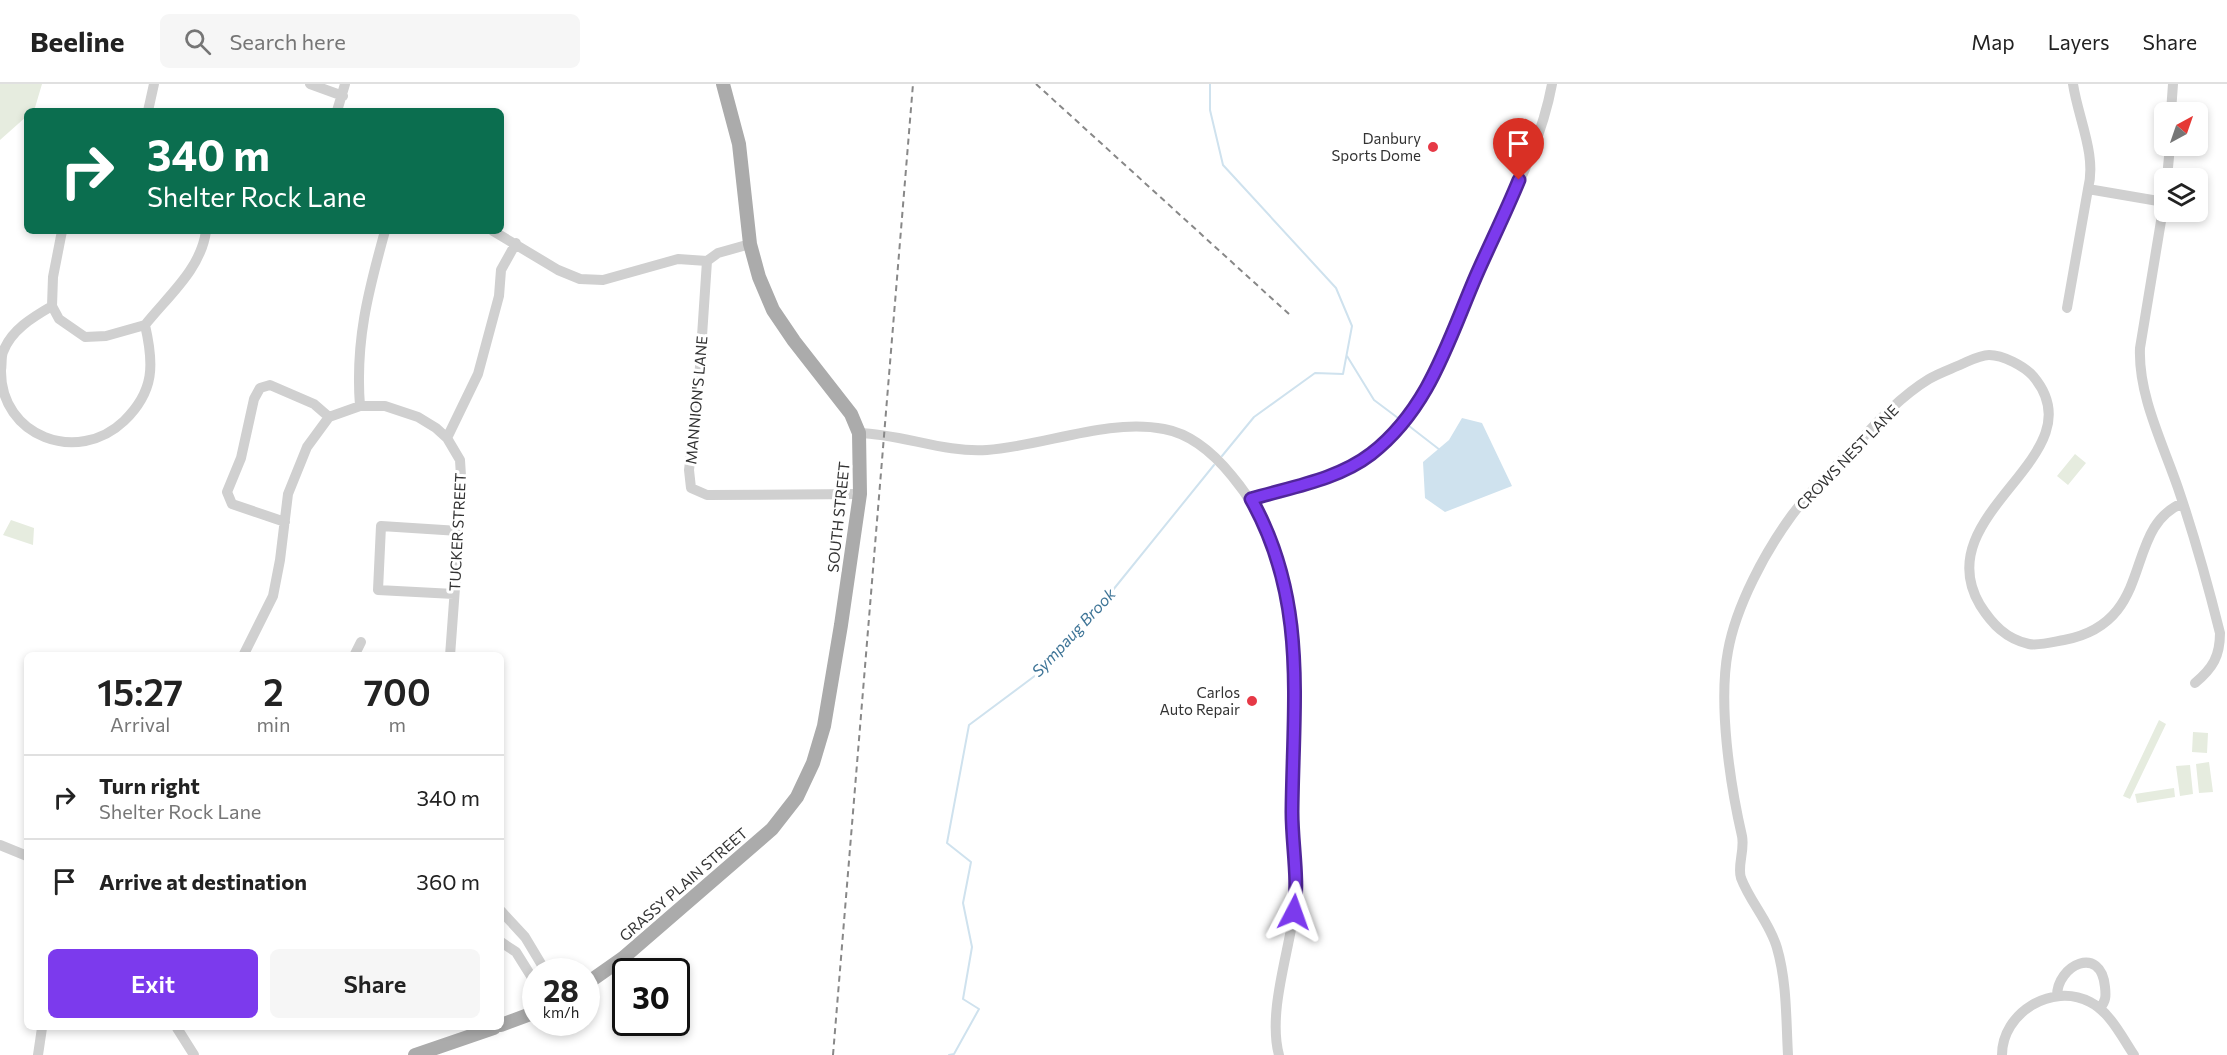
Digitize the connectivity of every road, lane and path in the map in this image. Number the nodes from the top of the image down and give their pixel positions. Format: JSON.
{"nodes":[{"id":1,"x":154,"y":84,"type":"edge"},
{"id":2,"x":310,"y":84,"type":"edge"},
{"id":3,"x":345,"y":84,"type":"edge"},
{"id":4,"x":723,"y":84,"type":"edge"},
{"id":5,"x":1552,"y":84,"type":"edge"},
{"id":6,"x":2073,"y":84,"type":"edge"},
{"id":7,"x":2173,"y":84,"type":"edge"},
{"id":8,"x":343,"y":96,"type":"junction"},
{"id":9,"x":2172,"y":102,"type":"edge"},
{"id":10,"x":149,"y":108,"type":"edge"},
{"id":11,"x":338,"y":108,"type":"edge"},
{"id":12,"x":2088,"y":189,"type":"junction"},
{"id":13,"x":2154,"y":201,"type":"edge"},
{"id":14,"x":2161,"y":222,"type":"edge"},
{"id":15,"x":61,"y":234,"type":"edge"},
{"id":16,"x":206,"y":234,"type":"edge"},
{"id":17,"x":384,"y":234,"type":"edge"},
{"id":18,"x":499,"y":234,"type":"edge"},
{"id":19,"x":516,"y":243,"type":"junction"},
{"id":20,"x":750,"y":244,"type":"junction"},
{"id":21,"x":707,"y":261,"type":"junction"},
{"id":22,"x":51,"y":306,"type":"junction"},
{"id":23,"x":2067,"y":308,"type":"dead end"},
{"id":24,"x":145,"y":325,"type":"junction"},
{"id":25,"x":360,"y":406,"type":"junction"},
{"id":26,"x":329,"y":417,"type":"junction"},
{"id":27,"x":860,"y":432,"type":"junction"},
{"id":28,"x":447,"y":438,"type":"junction"},
{"id":29,"x":860,"y":494,"type":"junction"},
{"id":30,"x":1251,"y":499,"type":"junction"},
{"id":31,"x":2183,"y":503,"type":"junction"},
{"id":32,"x":285,"y":522,"type":"junction"},
{"id":33,"x":459,"y":531,"type":"junction"},
{"id":34,"x":454,"y":594,"type":"junction"},
{"id":35,"x":361,"y":642,"type":"dead end"},
{"id":36,"x":245,"y":652,"type":"edge"},
{"id":37,"x":356,"y":652,"type":"edge"},
{"id":38,"x":450,"y":652,"type":"edge"},
{"id":39,"x":2195,"y":683,"type":"dead end"},
{"id":40,"x":772,"y":829,"type":"joint"},
{"id":41,"x":0,"y":844,"type":"edge"},
{"id":42,"x":24,"y":855,"type":"edge"},
{"id":43,"x":504,"y":914,"type":"edge"},
{"id":44,"x":504,"y":944,"type":"edge"},
{"id":45,"x":538,"y":958,"type":"edge"},
{"id":46,"x":522,"y":962,"type":"edge"},
{"id":47,"x":600,"y":974,"type":"edge"},
{"id":48,"x":2057,"y":996,"type":"junction"},
{"id":49,"x":2100,"y":1008,"type":"junction"},
{"id":50,"x":522,"y":1017,"type":"edge"},
{"id":51,"x":504,"y":1024,"type":"edge"},
{"id":52,"x":42,"y":1030,"type":"edge"},
{"id":53,"x":178,"y":1030,"type":"edge"},
{"id":54,"x":488,"y":1030,"type":"edge"},
{"id":55,"x":39,"y":1055,"type":"edge"},
{"id":56,"x":194,"y":1055,"type":"edge"},
{"id":57,"x":415,"y":1055,"type":"edge"},
{"id":58,"x":1279,"y":1055,"type":"edge"},
{"id":59,"x":1788,"y":1055,"type":"edge"},
{"id":60,"x":2002,"y":1055,"type":"edge"},
{"id":61,"x":2134,"y":1055,"type":"edge"}],
"edges":[{"from":1,"to":10,"type":"street"},
{"from":2,"to":8,"type":"street"},
{"from":3,"to":8,"type":"street"},
{"from":4,"to":20,"type":"main road"},
{"from":5,"to":30,"type":"street"},
{"from":6,"to":12,"type":"street"},
{"from":7,"to":9,"type":"street"},
{"from":8,"to":11,"type":"street"},
{"from":12,"to":13,"type":"street"},
{"from":12,"to":23,"type":"street"},
{"from":14,"to":31,"type":"street"},
{"from":15,"to":22,"type":"street"},
{"from":16,"to":24,"type":"street"},
{"from":17,"to":25,"type":"street"},
{"from":18,"to":19,"type":"street"},
{"from":19,"to":21,"type":"street"},
{"from":19,"to":28,"type":"street"},
{"from":20,"to":21,"type":"street"},
{"from":20,"to":27,"type":"main road"},
{"from":21,"to":29,"type":"street","name":"MANNION'S LANE"},
{"from":22,"to":24,"type":"street"},
{"from":22,"to":24,"type":"street"},
{"from":25,"to":26,"type":"street","name":"TUCKER STREET"},
{"from":25,"to":28,"type":"street","name":"TUCKER STREET"},
{"from":26,"to":32,"type":"street"},
{"from":26,"to":32,"type":"street"},
{"from":27,"to":29,"type":"main road","name":"SOUTH STREET"},
{"from":27,"to":30,"type":"street"},
{"from":28,"to":33,"type":"street","name":"TUCKER STREET"},
{"from":29,"to":40,"type":"main road","name":"SOUTH STREET"},
{"from":30,"to":58,"type":"street"},
{"from":31,"to":39,"type":"street"},
{"from":31,"to":59,"type":"street","name":"CROWS NEST LANE"},
{"from":32,"to":36,"type":"street"},
{"from":33,"to":34,"type":"street","name":"TUCKER STREET"},
{"from":33,"to":34,"type":"street"},
{"from":34,"to":38,"type":"street","name":"TUCKER STREET"},
{"from":35,"to":37,"type":"street"},
{"from":40,"to":47,"type":"main road","name":"GRASSY PLAIN STREET"},
{"from":41,"to":42,"type":"street"},
{"from":43,"to":45,"type":"street"},
{"from":44,"to":46,"type":"street"},
{"from":48,"to":49,"type":"street"},
{"from":48,"to":49,"type":"street"},
{"from":48,"to":60,"type":"street"},
{"from":49,"to":61,"type":"street"},
{"from":50,"to":51,"type":"main road"},
{"from":52,"to":55,"type":"street"},
{"from":53,"to":56,"type":"street"},
{"from":54,"to":57,"type":"main road"}]}
